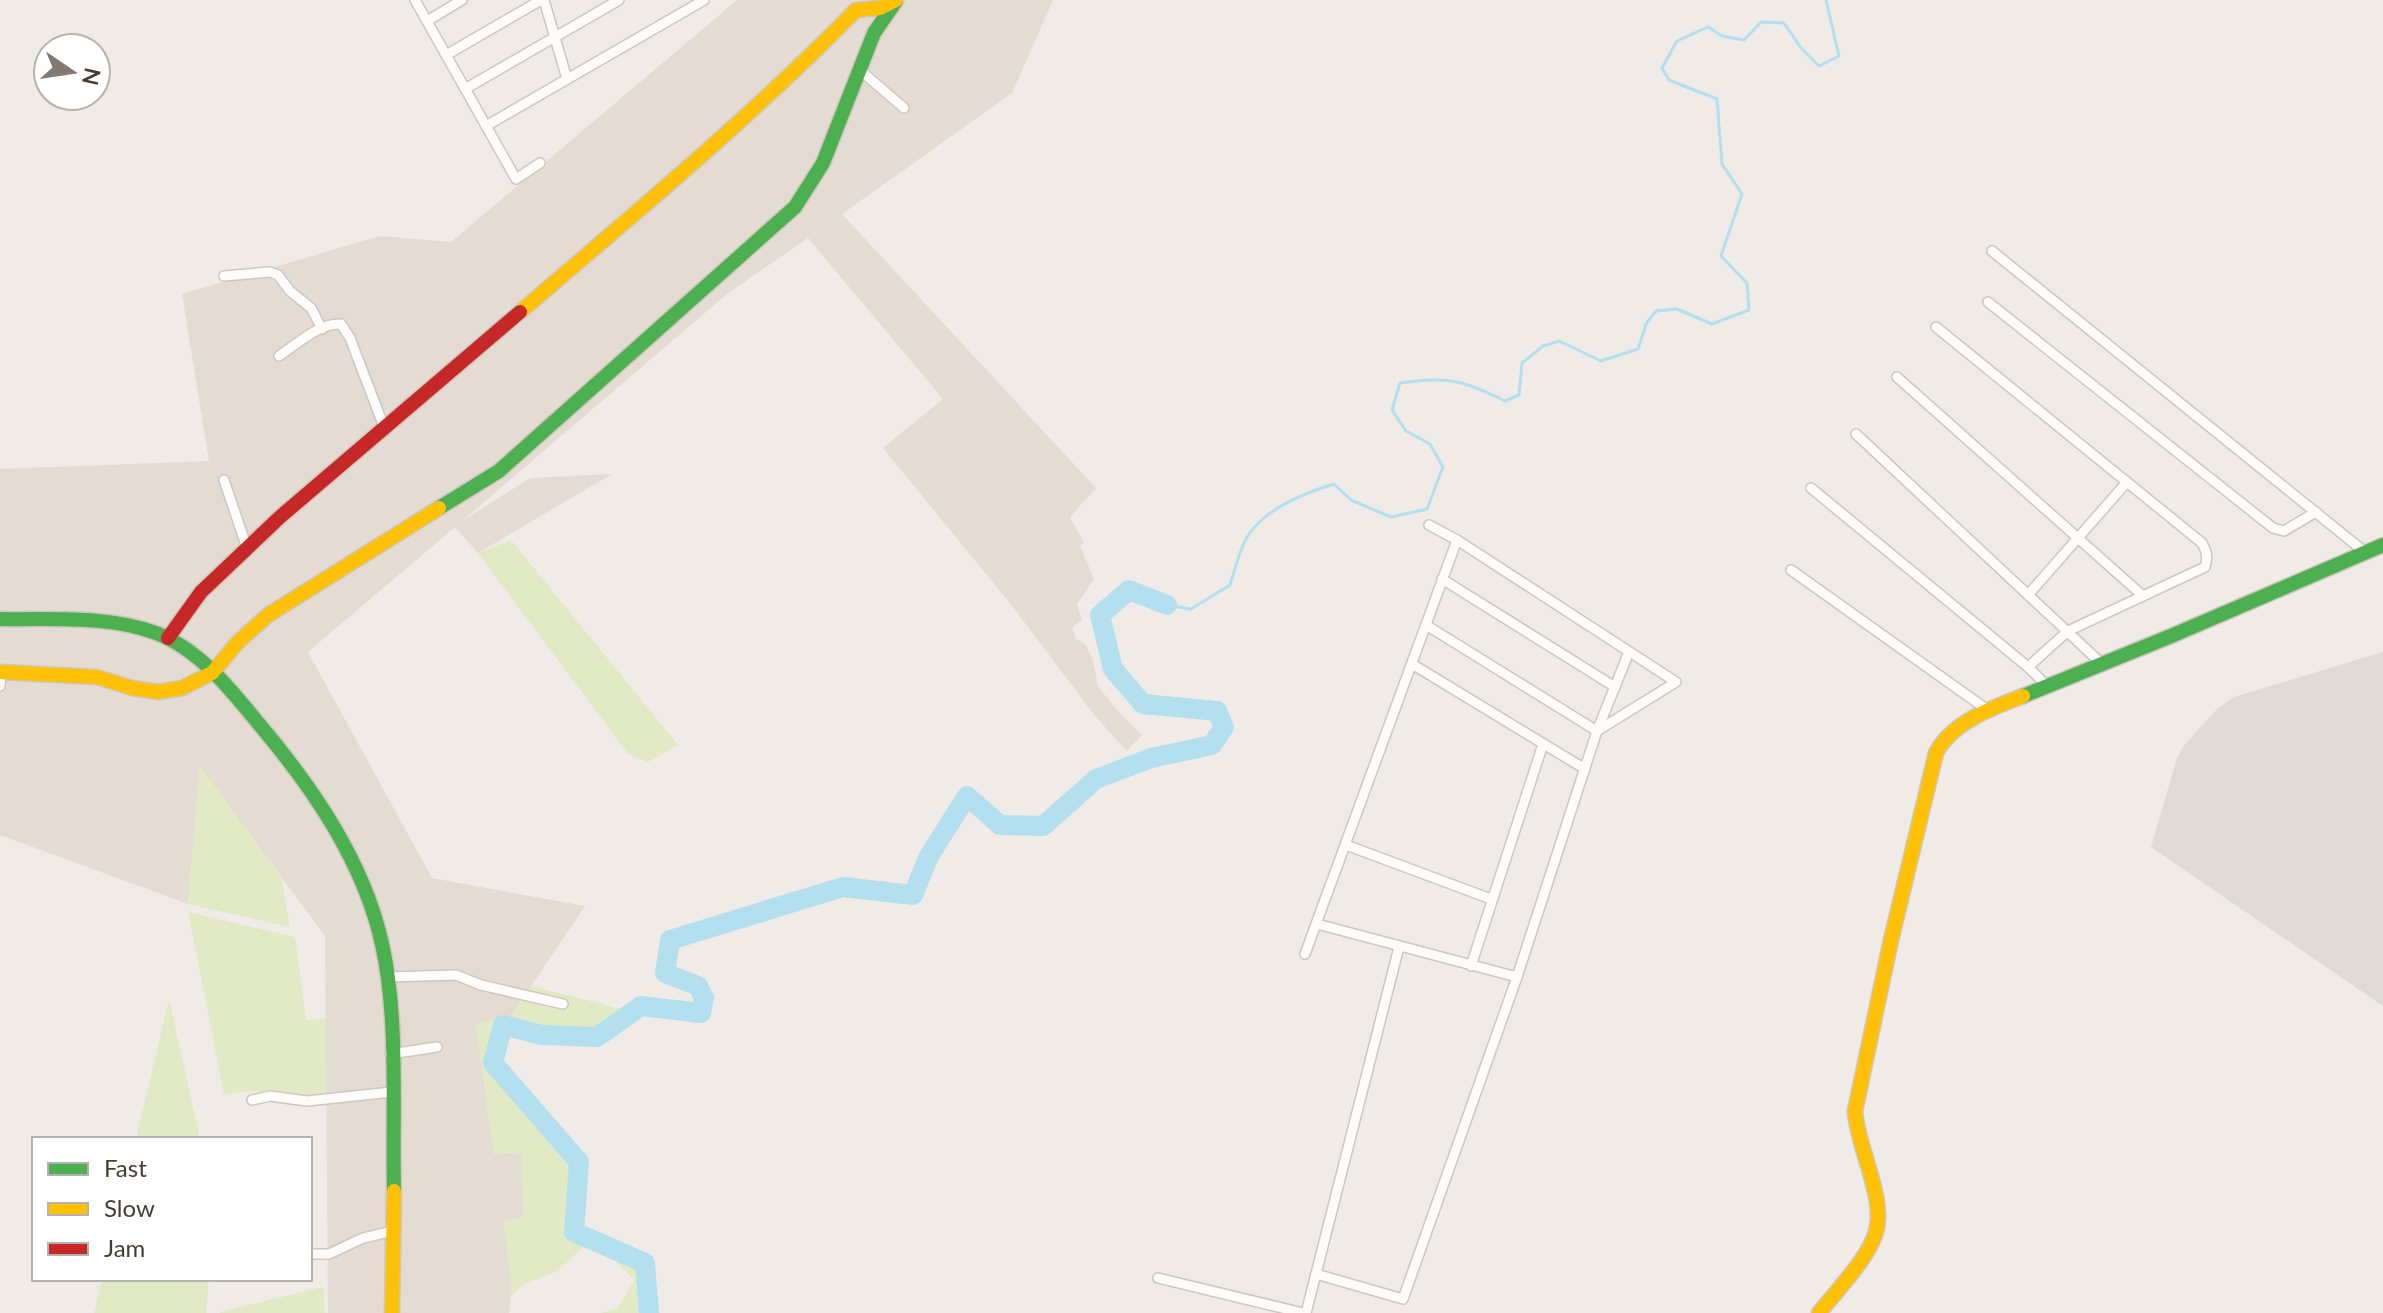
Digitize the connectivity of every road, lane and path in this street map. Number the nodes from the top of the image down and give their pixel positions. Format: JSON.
{"nodes":[{"id":1,"x":415,"y":0,"type":"edge"},
{"id":2,"x":462,"y":0,"type":"edge"},
{"id":3,"x":542,"y":0,"type":"edge"},
{"id":4,"x":619,"y":0,"type":"edge"},
{"id":5,"x":704,"y":0,"type":"edge"},
{"id":6,"x":896,"y":1,"type":"edge"},
{"id":7,"x":860,"y":5,"type":"edge"},
{"id":8,"x":427,"y":21,"type":"junction"},
{"id":9,"x":555,"y":38,"type":"junction"},
{"id":10,"x":446,"y":55,"type":"junction"},
{"id":11,"x":861,"y":71,"type":"junction"},
{"id":12,"x":567,"y":79,"type":"junction"},
{"id":13,"x":465,"y":89,"type":"junction"},
{"id":14,"x":904,"y":108,"type":"dead end"},
{"id":15,"x":486,"y":126,"type":"junction"},
{"id":16,"x":540,"y":163,"type":"dead end"},
{"id":17,"x":1992,"y":251,"type":"dead end"},
{"id":18,"x":224,"y":276,"type":"dead end"},
{"id":19,"x":1988,"y":302,"type":"dead end"},
{"id":20,"x":1936,"y":327,"type":"dead end"},
{"id":21,"x":322,"y":329,"type":"junction"},
{"id":22,"x":279,"y":356,"type":"dead end"},
{"id":23,"x":1897,"y":377,"type":"dead end"},
{"id":24,"x":384,"y":427,"type":"junction"},
{"id":25,"x":1856,"y":434,"type":"dead end"},
{"id":26,"x":224,"y":480,"type":"dead end"},
{"id":27,"x":2127,"y":482,"type":"junction"},
{"id":28,"x":1811,"y":488,"type":"dead end"},
{"id":29,"x":2316,"y":512,"type":"junction"},
{"id":30,"x":1429,"y":525,"type":"dead end"},
{"id":31,"x":2079,"y":539,"type":"junction"},
{"id":32,"x":1457,"y":540,"type":"junction"},
{"id":33,"x":2383,"y":545,"type":"edge"},
{"id":34,"x":247,"y":548,"type":"junction"},
{"id":35,"x":2366,"y":553,"type":"junction"},
{"id":36,"x":1791,"y":570,"type":"dead end"},
{"id":37,"x":1442,"y":579,"type":"junction"},
{"id":38,"x":2028,"y":595,"type":"junction"},
{"id":39,"x":2143,"y":596,"type":"junction"},
{"id":40,"x":0,"y":619,"type":"edge"},
{"id":41,"x":1426,"y":625,"type":"junction"},
{"id":42,"x":2068,"y":631,"type":"junction"},
{"id":43,"x":168,"y":638,"type":"junction"},
{"id":44,"x":1629,"y":652,"type":"junction"},
{"id":45,"x":1412,"y":664,"type":"junction"},
{"id":46,"x":2102,"y":664,"type":"junction"},
{"id":47,"x":2028,"y":667,"type":"junction"},
{"id":48,"x":212,"y":673,"type":"junction"},
{"id":49,"x":0,"y":677,"type":"edge"},
{"id":50,"x":2047,"y":686,"type":"junction"},
{"id":51,"x":1615,"y":687,"type":"junction"},
{"id":52,"x":1989,"y":711,"type":"junction"},
{"id":53,"x":1597,"y":731,"type":"junction"},
{"id":54,"x":1543,"y":744,"type":"junction"},
{"id":55,"x":1585,"y":769,"type":"junction"},
{"id":56,"x":1346,"y":845,"type":"junction"},
{"id":57,"x":1491,"y":899,"type":"junction"},
{"id":58,"x":1317,"y":924,"type":"junction"},
{"id":59,"x":1399,"y":947,"type":"junction"},
{"id":60,"x":1305,"y":954,"type":"dead end"},
{"id":61,"x":1471,"y":966,"type":"junction"},
{"id":62,"x":387,"y":977,"type":"junction"},
{"id":63,"x":1517,"y":977,"type":"junction"},
{"id":64,"x":563,"y":1004,"type":"dead end"},
{"id":65,"x":437,"y":1047,"type":"dead end"},
{"id":66,"x":390,"y":1054,"type":"junction"},
{"id":67,"x":392,"y":1092,"type":"junction"},
{"id":68,"x":252,"y":1100,"type":"dead end"},
{"id":69,"x":393,"y":1231,"type":"junction"},
{"id":70,"x":312,"y":1254,"type":"edge"},
{"id":71,"x":1316,"y":1274,"type":"junction"},
{"id":72,"x":1158,"y":1278,"type":"dead end"},
{"id":73,"x":392,"y":1313,"type":"edge"},
{"id":74,"x":1304,"y":1313,"type":"edge"},
{"id":75,"x":1819,"y":1313,"type":"edge"}],
"edges":[{"from":1,"to":8,"type":"street"},
{"from":2,"to":8,"type":"street"},
{"from":3,"to":9,"type":"street"},
{"from":3,"to":10,"type":"street"},
{"from":4,"to":9,"type":"street"},
{"from":5,"to":12,"type":"street"},
{"from":6,"to":7,"type":"street"},
{"from":6,"to":11,"type":"street"},
{"from":7,"to":24,"type":"street"},
{"from":8,"to":10,"type":"street"},
{"from":9,"to":12,"type":"street"},
{"from":9,"to":13,"type":"street"},
{"from":10,"to":13,"type":"street"},
{"from":11,"to":14,"type":"street"},
{"from":11,"to":48,"type":"street"},
{"from":12,"to":15,"type":"street"},
{"from":13,"to":15,"type":"street"},
{"from":15,"to":16,"type":"street"},
{"from":17,"to":29,"type":"street"},
{"from":18,"to":21,"type":"street"},
{"from":19,"to":29,"type":"street"},
{"from":20,"to":27,"type":"street"},
{"from":21,"to":22,"type":"street"},
{"from":21,"to":24,"type":"street"},
{"from":23,"to":31,"type":"street"},
{"from":24,"to":34,"type":"street"},
{"from":25,"to":38,"type":"street"},
{"from":26,"to":34,"type":"street"},
{"from":27,"to":31,"type":"street"},
{"from":27,"to":39,"type":"street"},
{"from":28,"to":47,"type":"street"},
{"from":29,"to":35,"type":"street"},
{"from":30,"to":32,"type":"street"},
{"from":31,"to":38,"type":"street"},
{"from":31,"to":39,"type":"street"},
{"from":32,"to":37,"type":"street"},
{"from":32,"to":44,"type":"street"},
{"from":33,"to":35,"type":"street"},
{"from":34,"to":43,"type":"street"},
{"from":35,"to":46,"type":"street"},
{"from":36,"to":52,"type":"street"},
{"from":37,"to":41,"type":"street"},
{"from":37,"to":51,"type":"street"},
{"from":38,"to":42,"type":"street"},
{"from":39,"to":42,"type":"street"},
{"from":40,"to":43,"type":"street"},
{"from":41,"to":45,"type":"street"},
{"from":41,"to":53,"type":"street"},
{"from":42,"to":46,"type":"street"},
{"from":42,"to":47,"type":"street"},
{"from":43,"to":48,"type":"street"},
{"from":44,"to":51,"type":"street"},
{"from":44,"to":53,"type":"street"},
{"from":45,"to":54,"type":"street"},
{"from":45,"to":56,"type":"street"},
{"from":46,"to":50,"type":"street"},
{"from":47,"to":50,"type":"street"},
{"from":48,"to":49,"type":"street"},
{"from":48,"to":62,"type":"street"},
{"from":50,"to":52,"type":"street"},
{"from":51,"to":53,"type":"street"},
{"from":52,"to":75,"type":"street"},
{"from":53,"to":55,"type":"street"},
{"from":54,"to":55,"type":"street"},
{"from":54,"to":57,"type":"street"},
{"from":55,"to":63,"type":"street"},
{"from":56,"to":57,"type":"street"},
{"from":56,"to":58,"type":"street"},
{"from":57,"to":61,"type":"street"},
{"from":58,"to":59,"type":"street"},
{"from":58,"to":60,"type":"street"},
{"from":59,"to":61,"type":"street"},
{"from":59,"to":71,"type":"street"},
{"from":61,"to":63,"type":"street"},
{"from":62,"to":64,"type":"street"},
{"from":62,"to":66,"type":"street"},
{"from":63,"to":71,"type":"street"},
{"from":65,"to":66,"type":"street"},
{"from":66,"to":67,"type":"street"},
{"from":67,"to":68,"type":"street"},
{"from":67,"to":69,"type":"street"},
{"from":69,"to":70,"type":"street"},
{"from":69,"to":73,"type":"street"},
{"from":71,"to":74,"type":"street"},
{"from":72,"to":74,"type":"street"}]}
